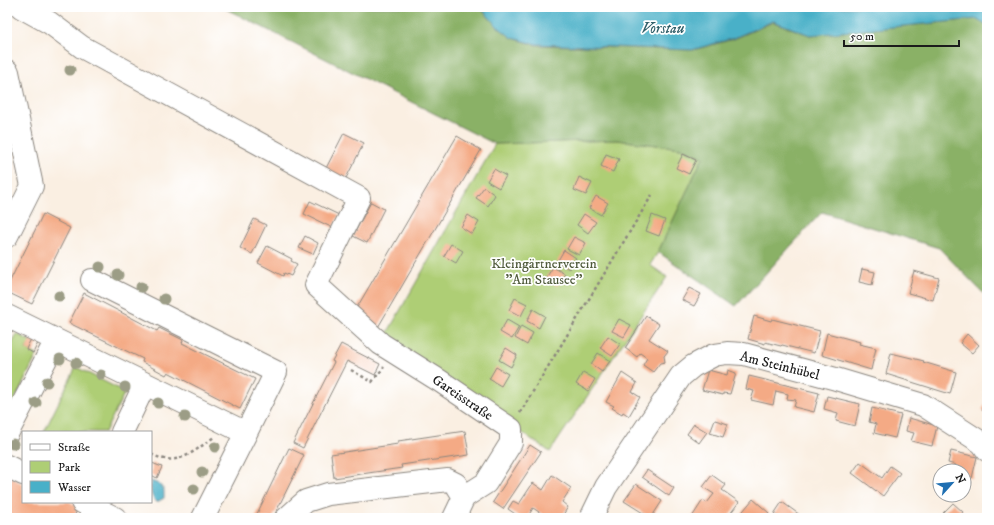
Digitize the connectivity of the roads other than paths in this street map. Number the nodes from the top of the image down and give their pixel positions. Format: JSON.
{"nodes":[{"id":1,"x":21,"y":7,"type":"edge"},
{"id":2,"x":7,"y":71,"type":"edge"},
{"id":3,"x":14,"y":100,"type":"junction"},
{"id":4,"x":7,"y":125,"type":"edge"},
{"id":5,"x":7,"y":236,"type":"edge"},
{"id":6,"x":92,"y":280,"type":"dead end"},
{"id":7,"x":7,"y":316,"type":"edge"},
{"id":8,"x":56,"y":340,"type":"junction"},
{"id":9,"x":145,"y":384,"type":"junction"},
{"id":10,"x":122,"y":431,"type":"edge"},
{"id":11,"x":246,"y":433,"type":"junction"},
{"id":12,"x":7,"y":434,"type":"edge"},
{"id":13,"x":987,"y":450,"type":"edge"},
{"id":14,"x":7,"y":466,"type":"edge"},
{"id":15,"x":22,"y":474,"type":"edge"},
{"id":16,"x":464,"y":497,"type":"junction"},
{"id":17,"x":84,"y":506,"type":"edge"},
{"id":18,"x":595,"y":517,"type":"edge"},
{"id":19,"x":115,"y":518,"type":"edge"},
{"id":20,"x":203,"y":518,"type":"edge"},
{"id":21,"x":287,"y":518,"type":"edge"},
{"id":22,"x":454,"y":518,"type":"edge"}],
"edges":[{"from":1,"to":16,"type":"street","name":"Gareisstraße"},
{"from":2,"to":3,"type":"street"},
{"from":3,"to":4,"type":"street"},
{"from":3,"to":5,"type":"street"},
{"from":6,"to":11,"type":"street"},
{"from":7,"to":8,"type":"street"},
{"from":8,"to":9,"type":"street"},
{"from":8,"to":12,"type":"street"},
{"from":9,"to":10,"type":"street"},
{"from":9,"to":11,"type":"street"},
{"from":11,"to":20,"type":"street"},
{"from":13,"to":18,"type":"street","name":"Am Steinhübel"},
{"from":14,"to":15,"type":"street"},
{"from":16,"to":21,"type":"street"},
{"from":16,"to":22,"type":"street"},
{"from":17,"to":19,"type":"street"}]}
